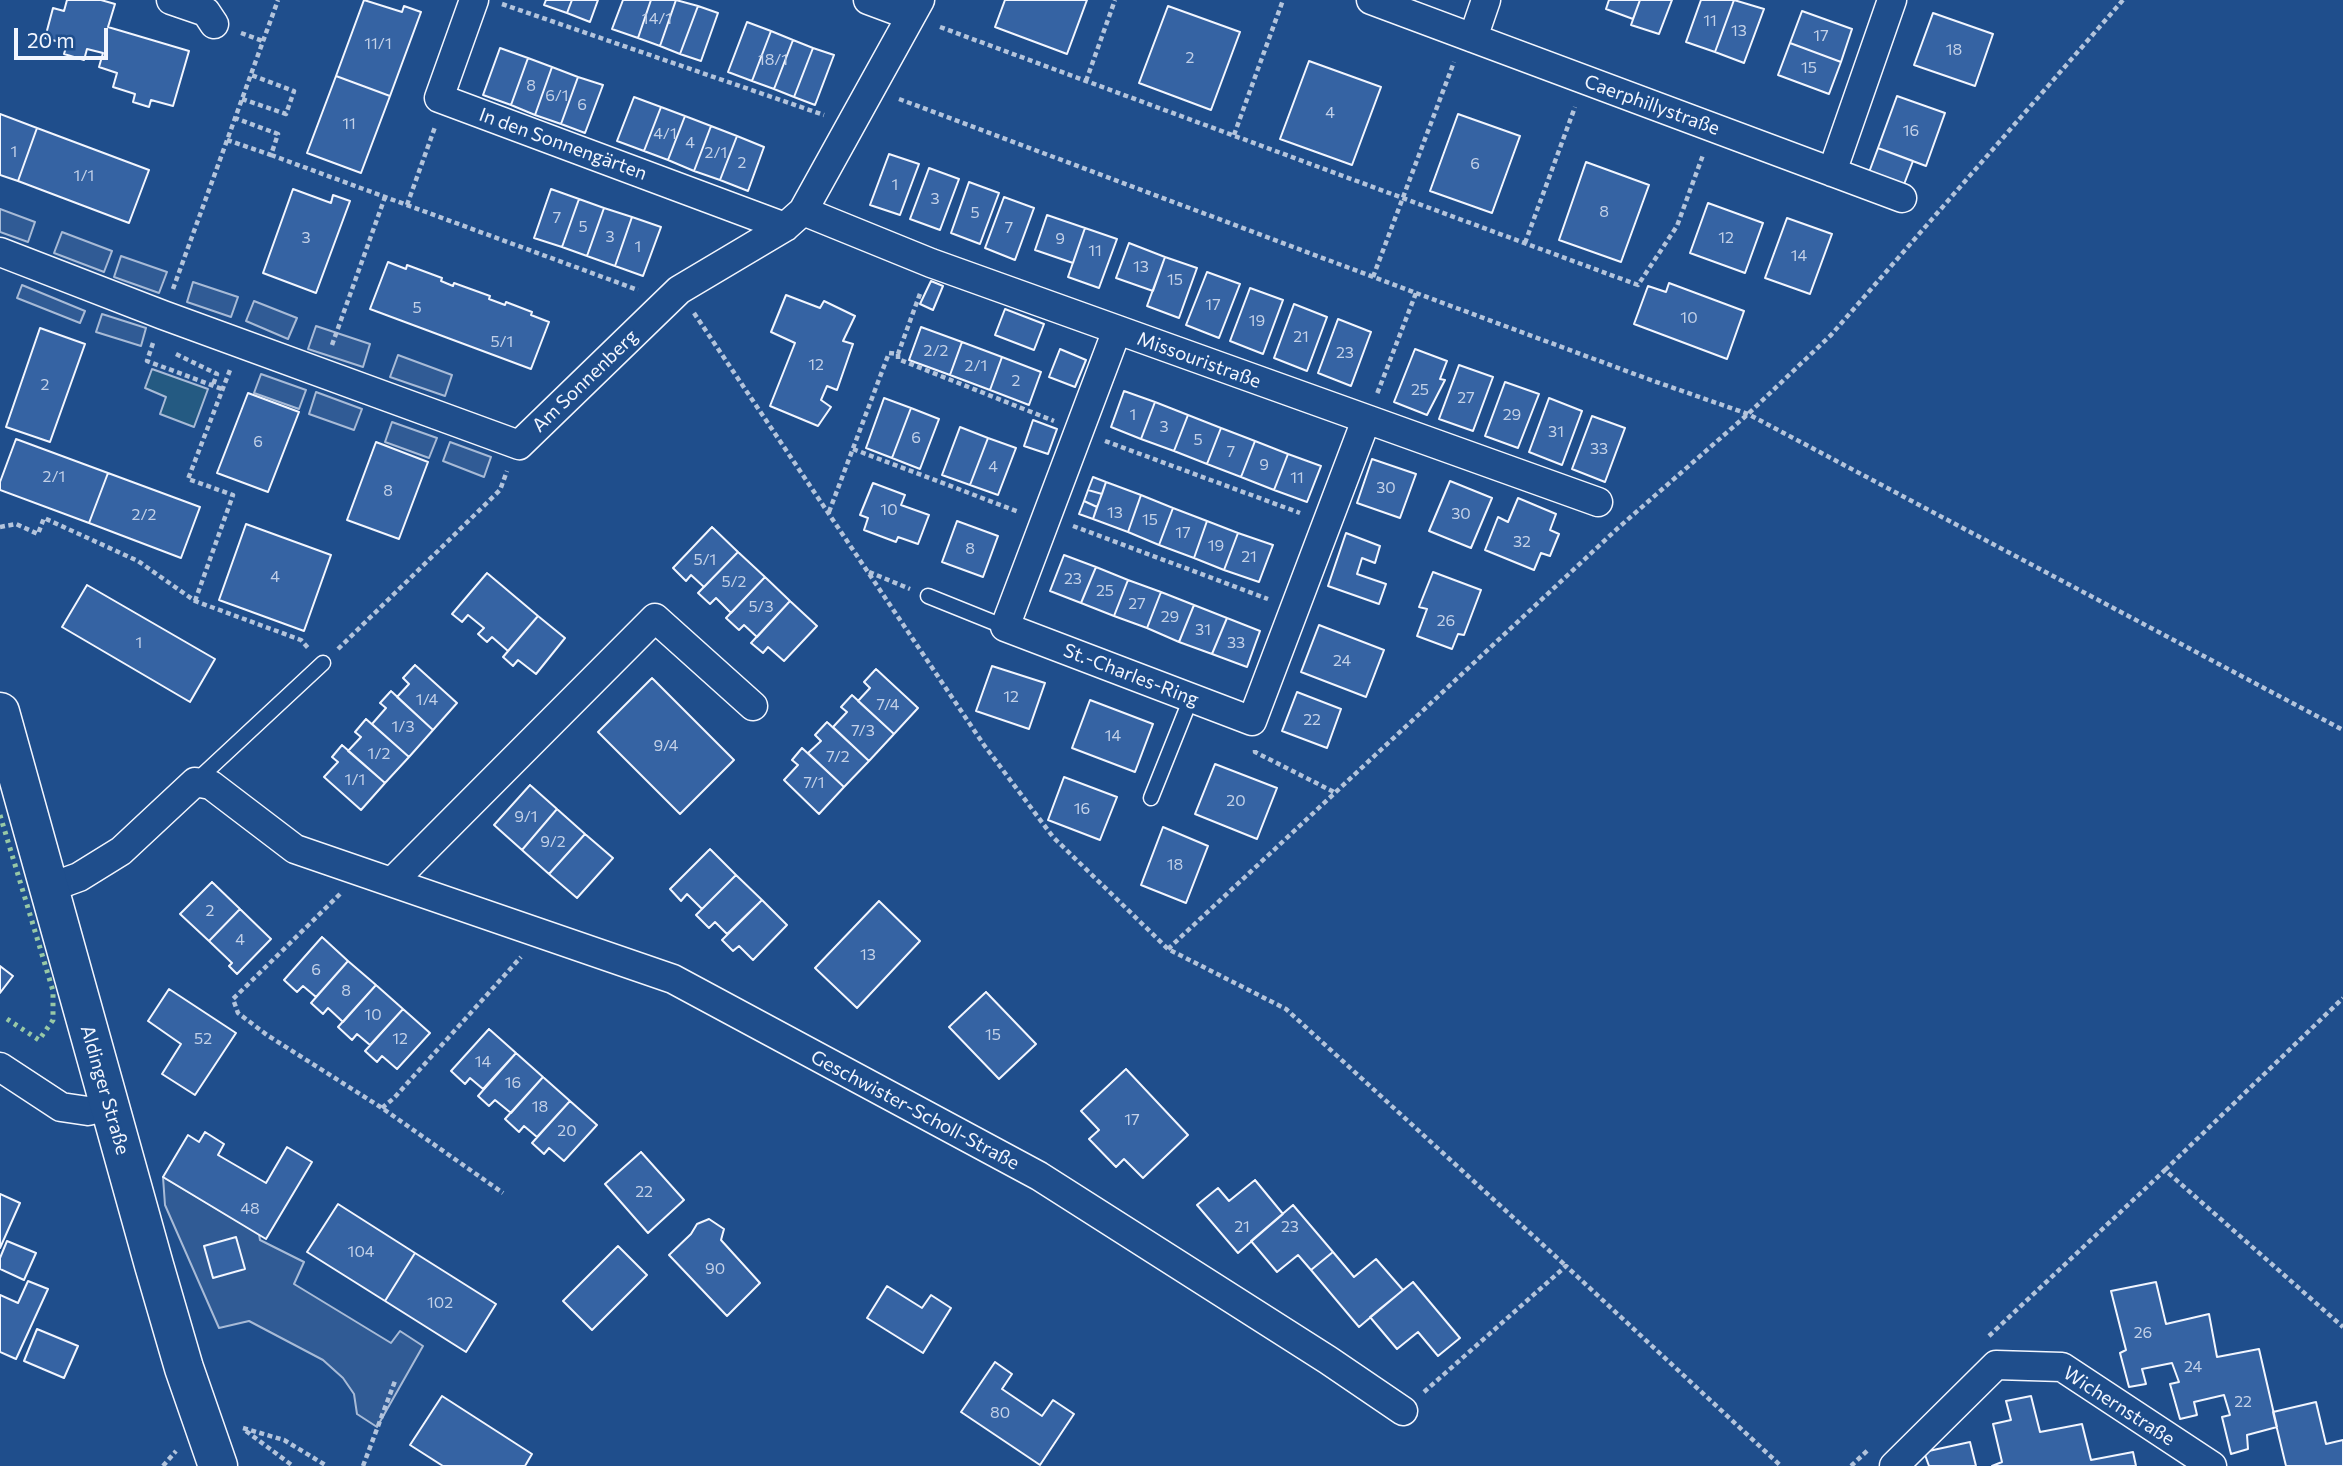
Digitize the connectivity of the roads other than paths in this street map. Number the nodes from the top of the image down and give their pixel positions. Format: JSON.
{"nodes":[{"id":1,"x":171,"y":0,"type":"edge"},
{"id":2,"x":474,"y":0,"type":"edge"},
{"id":3,"x":868,"y":0,"type":"edge"},
{"id":4,"x":1371,"y":0,"type":"edge"},
{"id":5,"x":1486,"y":0,"type":"edge"},
{"id":6,"x":1892,"y":0,"type":"edge"},
{"id":7,"x":915,"y":8,"type":"edge"},
{"id":8,"x":214,"y":24,"type":"dead end"},
{"id":9,"x":1469,"y":37,"type":"junction"},
{"id":10,"x":1832,"y":172,"type":"junction"},
{"id":11,"x":1902,"y":198,"type":"dead end"},
{"id":12,"x":794,"y":219,"type":"junction"},
{"id":13,"x":0,"y":252,"type":"edge"},
{"id":14,"x":1117,"y":330,"type":"junction"},
{"id":15,"x":1366,"y":420,"type":"junction"},
{"id":16,"x":1598,"y":502,"type":"dead end"},
{"id":17,"x":928,"y":596,"type":"road end"},
{"id":18,"x":1005,"y":627,"type":"junction"},
{"id":19,"x":323,"y":663,"type":"road end"},
{"id":20,"x":1191,"y":698,"type":"junction"},
{"id":21,"x":753,"y":706,"type":"dead end"},
{"id":22,"x":0,"y":712,"type":"edge"},
{"id":23,"x":195,"y":782,"type":"junction"},
{"id":24,"x":1151,"y":798,"type":"dead end"},
{"id":25,"x":391,"y":882,"type":"junction"},
{"id":26,"x":49,"y":888,"type":"junction"},
{"id":27,"x":0,"y":1067,"type":"edge"},
{"id":28,"x":109,"y":1106,"type":"junction"},
{"id":29,"x":1403,"y":1411,"type":"road end"},
{"id":30,"x":218,"y":1466,"type":"edge"},
{"id":31,"x":1894,"y":1466,"type":"edge"},
{"id":32,"x":2212,"y":1466,"type":"edge"}],
"edges":[{"from":1,"to":8,"type":"street"},
{"from":2,"to":12,"type":"street","name":"In den Sonnengärten"},
{"from":3,"to":7,"type":"street"},
{"from":4,"to":9,"type":"street","name":"Caerphillystraße"},
{"from":5,"to":9,"type":"street"},
{"from":6,"to":10,"type":"street"},
{"from":7,"to":12,"type":"street","name":"Am Sonnenberg"},
{"from":9,"to":10,"type":"street","name":"Caerphillystraße"},
{"from":10,"to":11,"type":"street","name":"Caerphillystraße"},
{"from":12,"to":13,"type":"street","name":"Am Sonnenberg"},
{"from":12,"to":14,"type":"street","name":"Missouristraße"},
{"from":14,"to":15,"type":"street","name":"Missouristraße"},
{"from":14,"to":18,"type":"street"},
{"from":15,"to":16,"type":"street","name":"Missouristraße"},
{"from":15,"to":20,"type":"street","name":"St.-Charles-Ring"},
{"from":17,"to":18,"type":"lane"},
{"from":18,"to":20,"type":"street","name":"St.-Charles-Ring"},
{"from":19,"to":23,"type":"lane"},
{"from":20,"to":24,"type":"lane"},
{"from":21,"to":25,"type":"street"},
{"from":22,"to":26,"type":"main road","name":"Aldinger Straße"},
{"from":23,"to":25,"type":"street","name":"Geschwister-Scholl-Straße"},
{"from":23,"to":26,"type":"street"},
{"from":25,"to":29,"type":"street","name":"Geschwister-Scholl-Straße"},
{"from":26,"to":28,"type":"main road","name":"Aldinger Straße"},
{"from":27,"to":28,"type":"street"},
{"from":28,"to":30,"type":"main road","name":"Aldinger Straße"},
{"from":31,"to":32,"type":"street","name":"Wichernstraße"}]}
